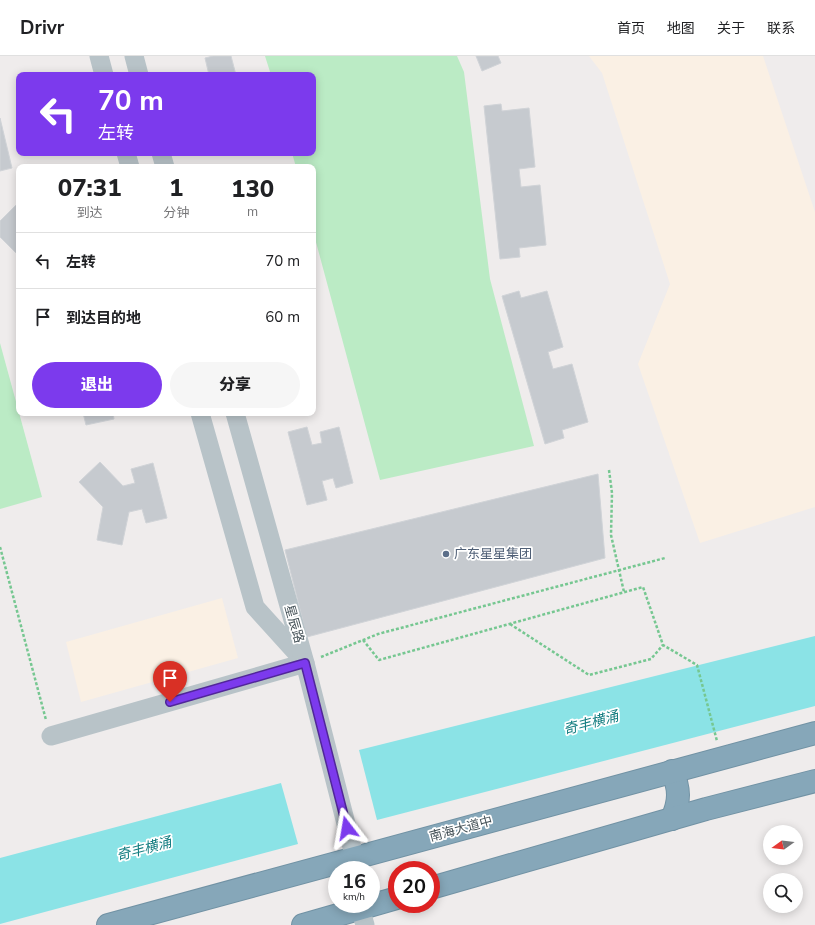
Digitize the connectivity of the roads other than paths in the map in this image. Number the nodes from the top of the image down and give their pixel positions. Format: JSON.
{"nodes":[{"id":1,"x":99,"y":56,"type":"edge"},
{"id":2,"x":134,"y":56,"type":"edge"},
{"id":3,"x":103,"y":72,"type":"edge"},
{"id":4,"x":138,"y":72,"type":"edge"},
{"id":5,"x":201,"y":416,"type":"edge"},
{"id":6,"x":236,"y":416,"type":"edge"},
{"id":7,"x":305,"y":663,"type":"junction"},
{"id":8,"x":815,"y":733,"type":"edge"},
{"id":9,"x":51,"y":736,"type":"road end"},
{"id":10,"x":672,"y":771,"type":"junction"},
{"id":11,"x":815,"y":781,"type":"edge"},
{"id":12,"x":672,"y":819,"type":"junction"},
{"id":13,"x":355,"y":859,"type":"junction"},
{"id":14,"x":440,"y":885,"type":"edge"},
{"id":15,"x":388,"y":903,"type":"edge"},
{"id":16,"x":362,"y":917,"type":"edge"},
{"id":17,"x":108,"y":925,"type":"edge"},
{"id":18,"x":303,"y":925,"type":"edge"}],
"edges":[{"from":1,"to":3,"type":"street"},
{"from":2,"to":4,"type":"street"},
{"from":5,"to":7,"type":"street"},
{"from":6,"to":7,"type":"street","name":"星辰路"},
{"from":7,"to":9,"type":"street"},
{"from":7,"to":13,"type":"street","name":"星辰路"},
{"from":8,"to":10,"type":"highway","name":"南海大道中"},
{"from":10,"to":12,"type":"highway"},
{"from":10,"to":13,"type":"highway","name":"南海大道中"},
{"from":11,"to":12,"type":"highway"},
{"from":12,"to":14,"type":"highway"},
{"from":13,"to":17,"type":"highway","name":"南海大道中"},
{"from":15,"to":16,"type":"highway"},
{"from":16,"to":18,"type":"highway"}]}
